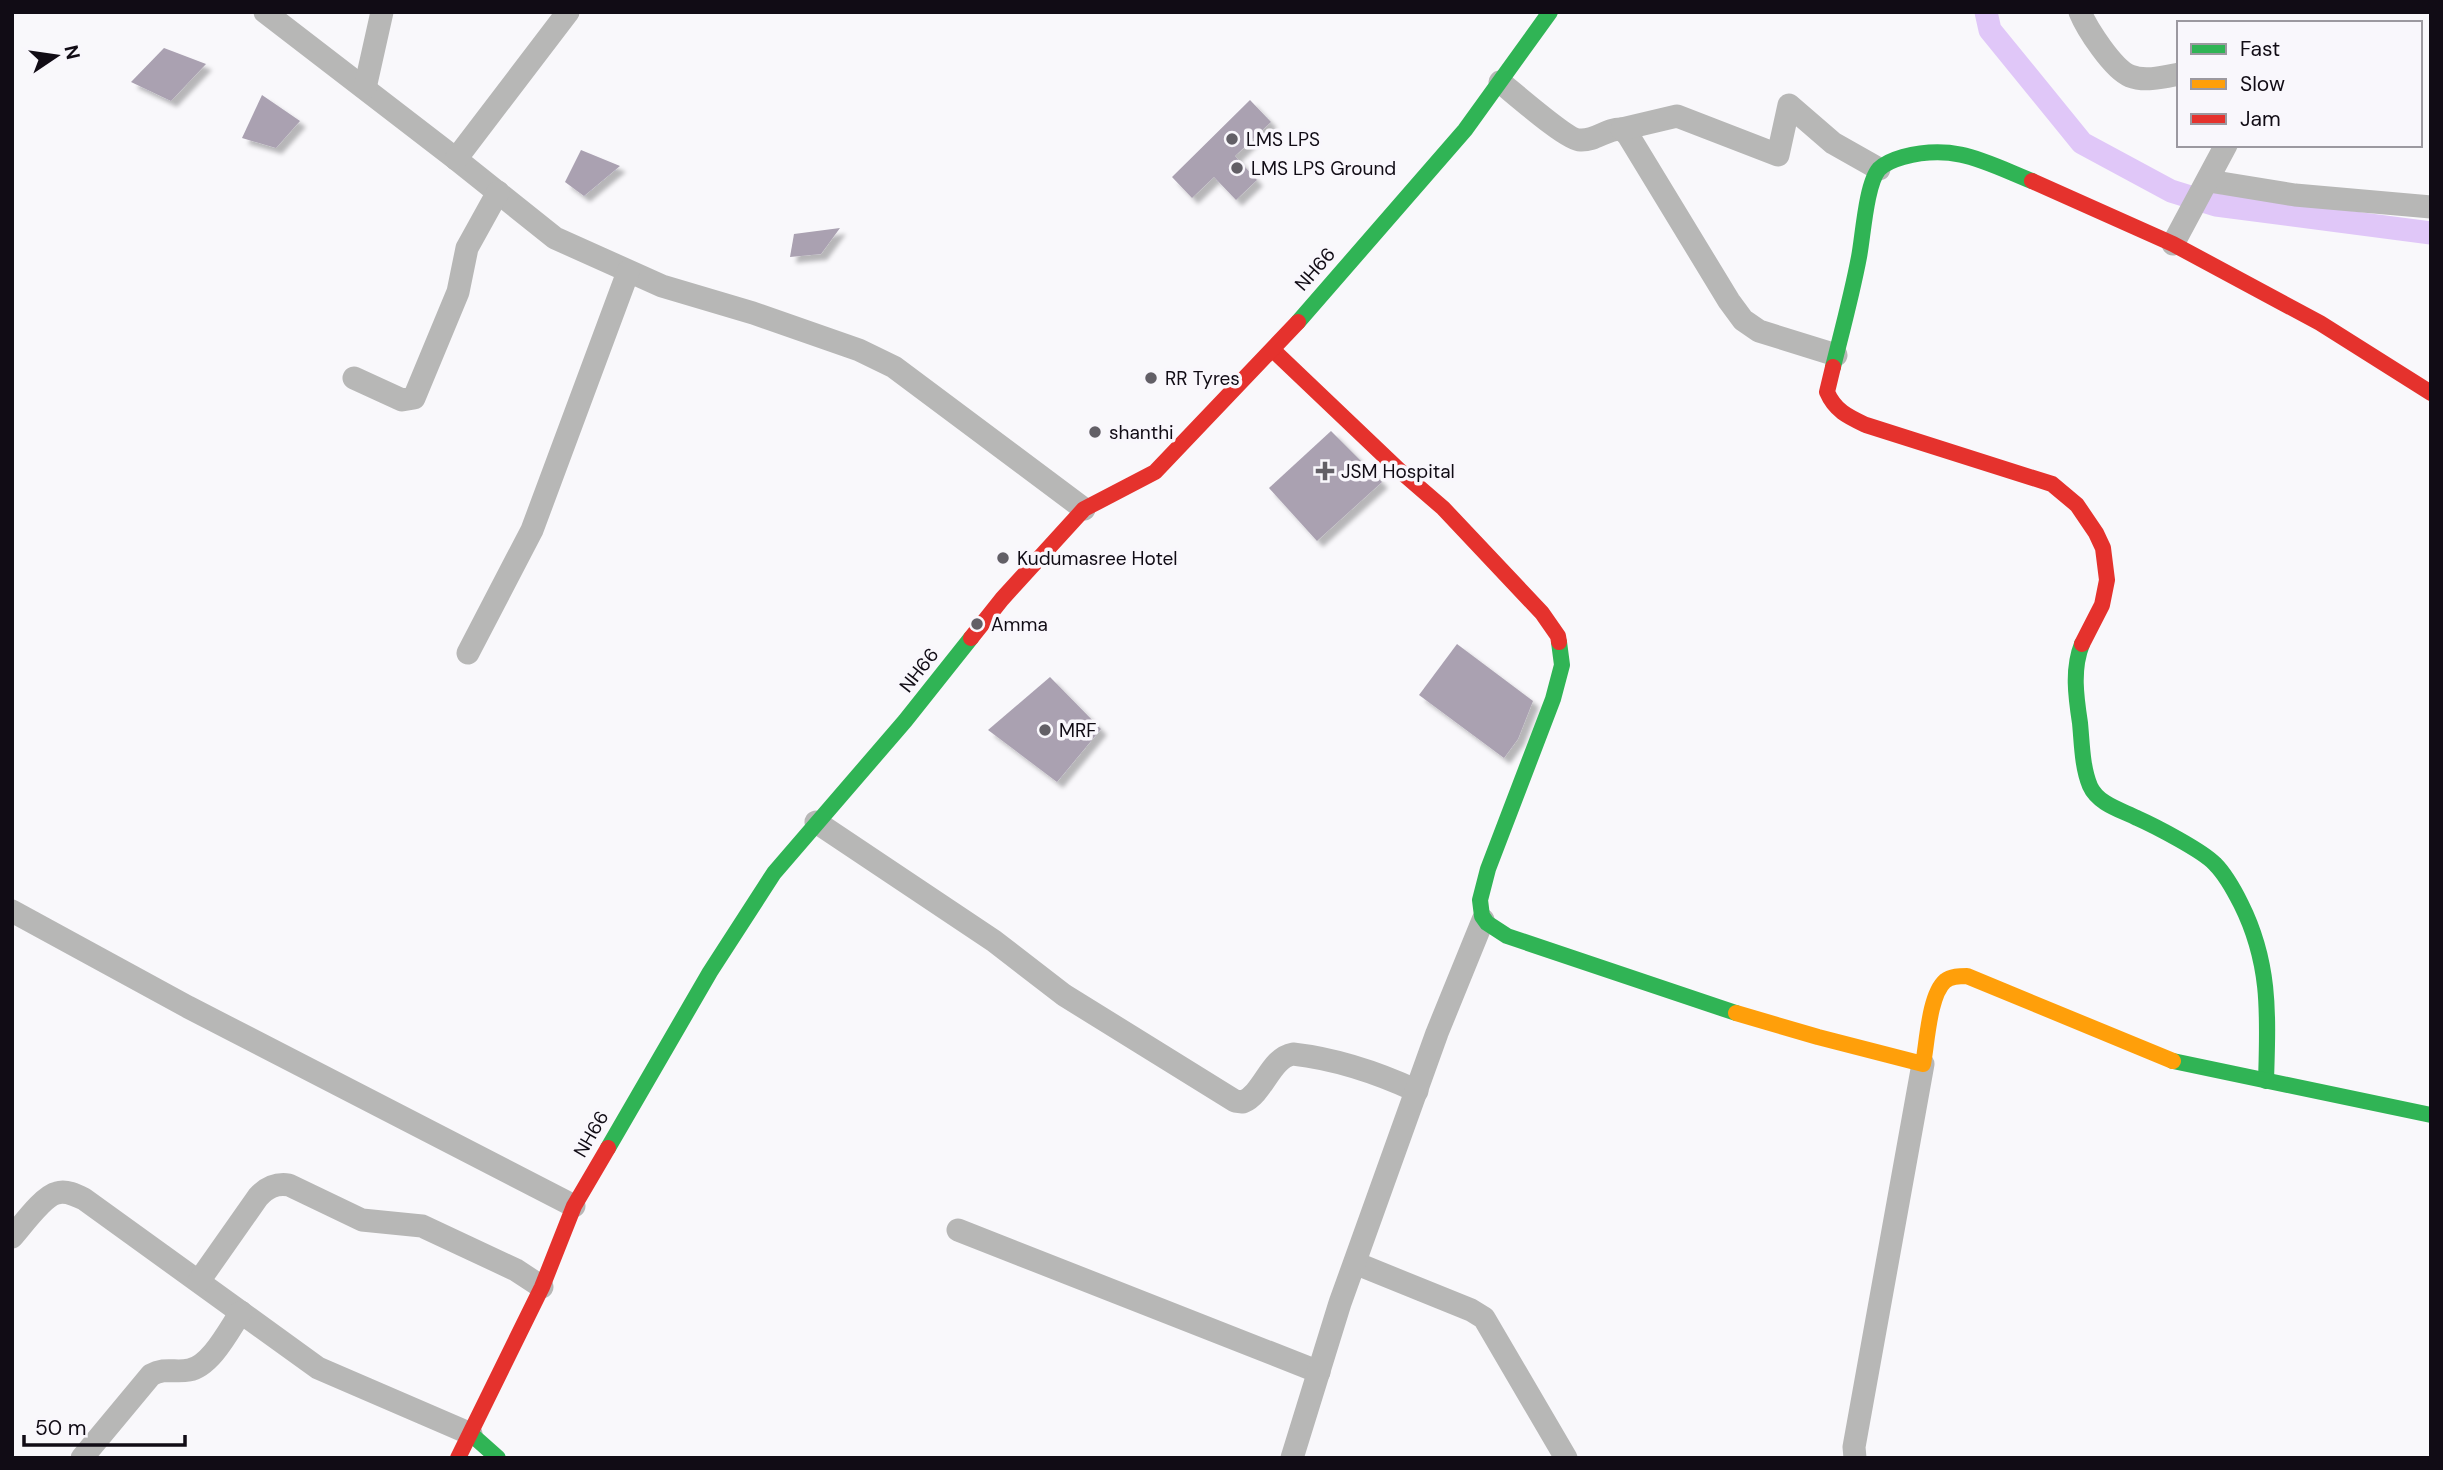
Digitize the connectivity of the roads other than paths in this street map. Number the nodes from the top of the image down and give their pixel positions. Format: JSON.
{"nodes":[{"id":1,"x":265,"y":12,"type":"edge"},
{"id":2,"x":382,"y":12,"type":"edge"},
{"id":3,"x":568,"y":12,"type":"edge"},
{"id":4,"x":1550,"y":12,"type":"edge"},
{"id":5,"x":2080,"y":12,"type":"edge"},
{"id":6,"x":2177,"y":74,"type":"edge"},
{"id":7,"x":1500,"y":82,"type":"junction"},
{"id":8,"x":365,"y":88,"type":"junction"},
{"id":9,"x":1622,"y":129,"type":"junction"},
{"id":10,"x":2225,"y":147,"type":"edge"},
{"id":11,"x":456,"y":159,"type":"junction"},
{"id":12,"x":1879,"y":169,"type":"junction"},
{"id":13,"x":2206,"y":185,"type":"junction"},
{"id":14,"x":498,"y":192,"type":"junction"},
{"id":15,"x":2431,"y":207,"type":"edge"},
{"id":16,"x":2173,"y":244,"type":"junction"},
{"id":17,"x":628,"y":272,"type":"junction"},
{"id":18,"x":1273,"y":350,"type":"junction"},
{"id":19,"x":1836,"y":355,"type":"junction"},
{"id":20,"x":354,"y":378,"type":"dead end"},
{"id":21,"x":2431,"y":393,"type":"edge"},
{"id":22,"x":1084,"y":509,"type":"junction"},
{"id":23,"x":468,"y":653,"type":"dead end"},
{"id":24,"x":816,"y":822,"type":"junction"},
{"id":25,"x":12,"y":911,"type":"edge"},
{"id":26,"x":1482,"y":920,"type":"junction"},
{"id":27,"x":1923,"y":1064,"type":"junction"},
{"id":28,"x":2266,"y":1081,"type":"junction"},
{"id":29,"x":1417,"y":1091,"type":"junction"},
{"id":30,"x":2431,"y":1115,"type":"edge"},
{"id":31,"x":574,"y":1206,"type":"junction"},
{"id":32,"x":958,"y":1230,"type":"dead end"},
{"id":33,"x":12,"y":1237,"type":"edge"},
{"id":34,"x":1354,"y":1263,"type":"junction"},
{"id":35,"x":199,"y":1281,"type":"junction"},
{"id":36,"x":542,"y":1287,"type":"junction"},
{"id":37,"x":241,"y":1312,"type":"junction"},
{"id":38,"x":1319,"y":1372,"type":"junction"},
{"id":39,"x":471,"y":1434,"type":"junction"},
{"id":40,"x":82,"y":1458,"type":"edge"},
{"id":41,"x":458,"y":1458,"type":"edge"},
{"id":42,"x":498,"y":1458,"type":"edge"},
{"id":43,"x":1293,"y":1458,"type":"edge"},
{"id":44,"x":1566,"y":1458,"type":"edge"},
{"id":45,"x":1855,"y":1458,"type":"edge"}],
"edges":[{"from":1,"to":8,"type":"street"},
{"from":2,"to":8,"type":"street"},
{"from":3,"to":11,"type":"street"},
{"from":4,"to":7,"type":"main road","name":"NH66","number":"NH66"},
{"from":5,"to":6,"type":"street"},
{"from":7,"to":9,"type":"street"},
{"from":7,"to":18,"type":"main road","name":"NH66","number":"NH66"},
{"from":8,"to":11,"type":"street"},
{"from":9,"to":12,"type":"street"},
{"from":9,"to":19,"type":"street"},
{"from":10,"to":13,"type":"street"},
{"from":11,"to":14,"type":"street"},
{"from":12,"to":16,"type":"main road"},
{"from":12,"to":19,"type":"main road"},
{"from":13,"to":15,"type":"street"},
{"from":13,"to":16,"type":"street"},
{"from":14,"to":17,"type":"street"},
{"from":14,"to":20,"type":"street"},
{"from":16,"to":21,"type":"main road"},
{"from":17,"to":22,"type":"street"},
{"from":17,"to":23,"type":"street"},
{"from":18,"to":22,"type":"main road","name":"NH66","number":"NH66"},
{"from":18,"to":26,"type":"main road"},
{"from":19,"to":28,"type":"main road"},
{"from":22,"to":24,"type":"main road","name":"NH66","number":"NH66"},
{"from":24,"to":29,"type":"street"},
{"from":24,"to":31,"type":"main road","name":"NH66","number":"NH66"},
{"from":25,"to":31,"type":"street"},
{"from":26,"to":27,"type":"main road"},
{"from":26,"to":29,"type":"street"},
{"from":27,"to":28,"type":"main road"},
{"from":27,"to":45,"type":"street"},
{"from":28,"to":30,"type":"main road"},
{"from":29,"to":34,"type":"street"},
{"from":31,"to":36,"type":"main road","name":"NH66","number":"NH66"},
{"from":32,"to":38,"type":"street"},
{"from":33,"to":35,"type":"street"},
{"from":34,"to":38,"type":"street"},
{"from":34,"to":44,"type":"street"},
{"from":35,"to":36,"type":"street"},
{"from":35,"to":37,"type":"street"},
{"from":36,"to":39,"type":"main road","name":"NH66","number":"NH66"},
{"from":37,"to":39,"type":"street"},
{"from":37,"to":40,"type":"street"},
{"from":38,"to":43,"type":"street"},
{"from":39,"to":41,"type":"main road","name":"NH66","number":"NH66"},
{"from":39,"to":42,"type":"main road"}]}
